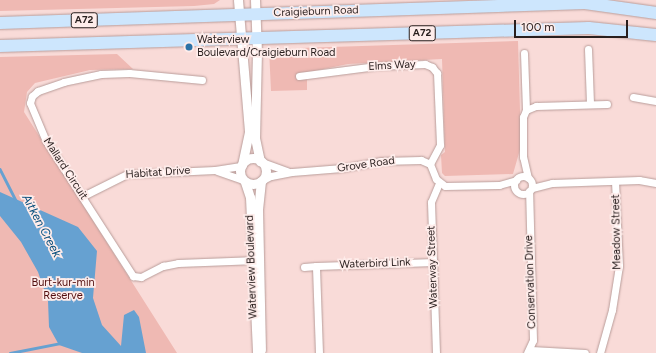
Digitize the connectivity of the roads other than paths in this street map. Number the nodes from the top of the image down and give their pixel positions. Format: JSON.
{"nodes":[{"id":1,"x":238,"y":0,"type":"edge"},
{"id":2,"x":254,"y":0,"type":"edge"},
{"id":3,"x":656,"y":12,"type":"edge"},
{"id":4,"x":239,"y":14,"type":"junction"},
{"id":5,"x":255,"y":14,"type":"junction"},
{"id":6,"x":0,"y":23,"type":"edge"},
{"id":7,"x":656,"y":35,"type":"edge"},
{"id":8,"x":240,"y":38,"type":"junction"},
{"id":9,"x":256,"y":38,"type":"junction"},
{"id":10,"x":0,"y":46,"type":"edge"},
{"id":11,"x":588,"y":49,"type":"dead end"},
{"id":12,"x":524,"y":53,"type":"dead end"},
{"id":13,"x":299,"y":76,"type":"dead end"},
{"id":14,"x":202,"y":80,"type":"dead end"},
{"id":15,"x":632,"y":97,"type":"dead end"},
{"id":16,"x":656,"y":101,"type":"edge"},
{"id":17,"x":590,"y":104,"type":"junction"},
{"id":18,"x":607,"y":104,"type":"dead end"},
{"id":19,"x":526,"y":110,"type":"junction"},
{"id":20,"x":523,"y":157,"type":"junction"},
{"id":21,"x":261,"y":162,"type":"junction"},
{"id":22,"x":430,"y":164,"type":"junction"},
{"id":23,"x":241,"y":165,"type":"junction"},
{"id":24,"x":215,"y":170,"type":"junction"},
{"id":25,"x":292,"y":172,"type":"junction"},
{"id":26,"x":518,"y":179,"type":"junction"},
{"id":27,"x":529,"y":179,"type":"junction"},
{"id":28,"x":244,"y":181,"type":"junction"},
{"id":29,"x":261,"y":181,"type":"junction"},
{"id":30,"x":615,"y":181,"type":"junction"},
{"id":31,"x":439,"y":183,"type":"junction"},
{"id":32,"x":551,"y":183,"type":"junction"},
{"id":33,"x":656,"y":183,"type":"edge"},
{"id":34,"x":499,"y":185,"type":"junction"},
{"id":35,"x":530,"y":189,"type":"junction"},
{"id":36,"x":517,"y":190,"type":"junction"},
{"id":37,"x":83,"y":196,"type":"junction"},
{"id":38,"x":529,"y":210,"type":"junction"},
{"id":39,"x":256,"y":260,"type":"junction"},
{"id":40,"x":434,"y":262,"type":"junction"},
{"id":41,"x":316,"y":266,"type":"junction"},
{"id":42,"x":304,"y":267,"type":"dead end"},
{"id":43,"x":529,"y":351,"type":"edge"},
{"id":44,"x":256,"y":353,"type":"edge"},
{"id":45,"x":261,"y":353,"type":"edge"},
{"id":46,"x":319,"y":353,"type":"edge"},
{"id":47,"x":436,"y":353,"type":"edge"},
{"id":48,"x":585,"y":353,"type":"edge"},
{"id":49,"x":600,"y":353,"type":"edge"}],
"edges":[{"from":1,"to":4,"type":"street"},
{"from":2,"to":5,"type":"street"},
{"from":3,"to":5,"type":"main road","name":"Craigieburn Road","number":"A72"},
{"from":4,"to":5,"type":"main road","name":"Craigieburn Road","number":"A72"},
{"from":4,"to":6,"type":"main road","name":"Craigieburn Road","number":"A72"},
{"from":4,"to":8,"type":"street"},
{"from":5,"to":9,"type":"street"},
{"from":7,"to":9,"type":"main road","number":"A72"},
{"from":8,"to":9,"type":"main road","number":"A72"},
{"from":8,"to":10,"type":"main road","number":"A72"},
{"from":8,"to":23,"type":"street"},
{"from":9,"to":21,"type":"street"},
{"from":11,"to":17,"type":"street"},
{"from":12,"to":19,"type":"street"},
{"from":13,"to":22,"type":"street","name":"Elms Way"},
{"from":14,"to":37,"type":"street","name":"Mallard Circuit"},
{"from":15,"to":16,"type":"street"},
{"from":17,"to":18,"type":"street"},
{"from":17,"to":19,"type":"street"},
{"from":19,"to":20,"type":"street"},
{"from":20,"to":26,"type":"street"},
{"from":20,"to":27,"type":"street","name":"Conservation Drive"},
{"from":21,"to":23,"type":"street"},
{"from":21,"to":25,"type":"street","name":"Grove Road"},
{"from":21,"to":29,"type":"street"},
{"from":22,"to":25,"type":"street","name":"Grove Road"},
{"from":22,"to":31,"type":"street"},
{"from":23,"to":24,"type":"street","name":"Habitat Drive"},
{"from":23,"to":28,"type":"street"},
{"from":24,"to":28,"type":"street","name":"Habitat Drive"},
{"from":24,"to":37,"type":"street","name":"Habitat Drive"},
{"from":25,"to":29,"type":"street","name":"Grove Road"},
{"from":26,"to":27,"type":"street"},
{"from":26,"to":34,"type":"street"},
{"from":26,"to":36,"type":"street"},
{"from":27,"to":32,"type":"street"},
{"from":27,"to":35,"type":"street","name":"Conservation Drive"},
{"from":28,"to":29,"type":"street"},
{"from":28,"to":39,"type":"street","name":"Waterview Boulevard"},
{"from":29,"to":39,"type":"street","name":"Waterview Boulevard"},
{"from":30,"to":32,"type":"street"},
{"from":30,"to":33,"type":"street"},
{"from":30,"to":49,"type":"street","name":"Meadow Street"},
{"from":31,"to":34,"type":"street"},
{"from":31,"to":40,"type":"street","name":"Waterway Street"},
{"from":32,"to":35,"type":"street"},
{"from":34,"to":36,"type":"street"},
{"from":35,"to":36,"type":"street"},
{"from":35,"to":38,"type":"street","name":"Conservation Drive"},
{"from":36,"to":38,"type":"street","name":"Conservation Drive"},
{"from":37,"to":39,"type":"street","name":"Mallard Circuit"},
{"from":38,"to":43,"type":"street","name":"Conservation Drive"},
{"from":39,"to":44,"type":"street","name":"Waterview Boulevard"},
{"from":39,"to":45,"type":"street","name":"Waterview Boulevard"},
{"from":40,"to":41,"type":"street","name":"Waterbird Link"},
{"from":40,"to":47,"type":"street","name":"Waterway Street"},
{"from":41,"to":42,"type":"street","name":"Waterbird Link"},
{"from":41,"to":46,"type":"street"},
{"from":43,"to":48,"type":"street"}]}
